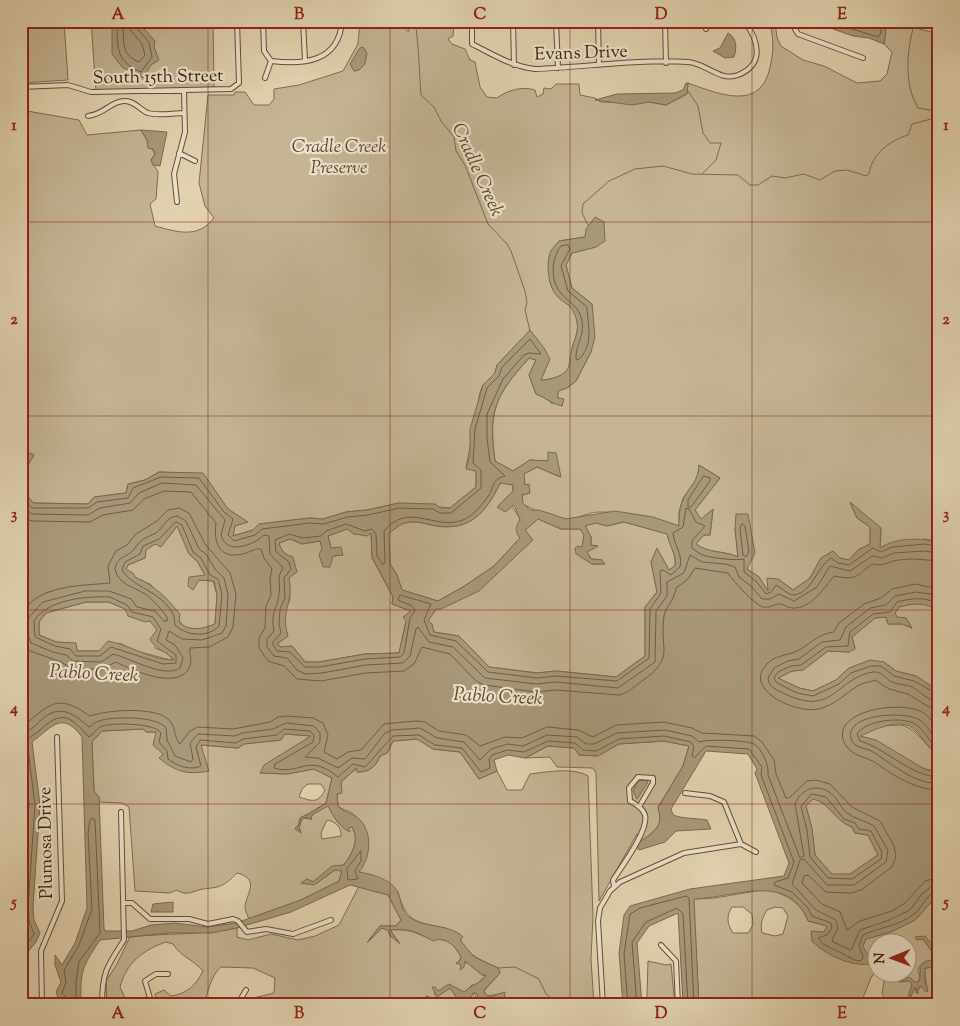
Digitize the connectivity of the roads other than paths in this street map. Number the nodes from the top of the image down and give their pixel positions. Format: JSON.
{"nodes":[{"id":1,"x":237,"y":21,"type":"edge"},
{"id":2,"x":263,"y":21,"type":"edge"},
{"id":3,"x":303,"y":21,"type":"edge"},
{"id":4,"x":342,"y":21,"type":"edge"},
{"id":5,"x":472,"y":21,"type":"edge"},
{"id":6,"x":513,"y":21,"type":"edge"},
{"id":7,"x":556,"y":21,"type":"edge"},
{"id":8,"x":704,"y":21,"type":"edge"},
{"id":9,"x":744,"y":21,"type":"edge"},
{"id":10,"x":795,"y":21,"type":"edge"},
{"id":11,"x":665,"y":22,"type":"edge"},
{"id":12,"x":598,"y":23,"type":"edge"},
{"id":13,"x":706,"y":29,"type":"dead end"},
{"id":14,"x":862,"y":58,"type":"dead end"},
{"id":15,"x":305,"y":60,"type":"junction"},
{"id":16,"x":270,"y":61,"type":"junction"},
{"id":17,"x":666,"y":62,"type":"junction"},
{"id":18,"x":514,"y":65,"type":"junction"},
{"id":19,"x":599,"y":65,"type":"junction"},
{"id":20,"x":558,"y":68,"type":"junction"},
{"id":21,"x":265,"y":78,"type":"dead end"},
{"id":22,"x":21,"y":86,"type":"edge"},
{"id":23,"x":184,"y":91,"type":"junction"},
{"id":24,"x":184,"y":113,"type":"junction"},
{"id":25,"x":88,"y":116,"type":"dead end"},
{"id":26,"x":179,"y":153,"type":"junction"},
{"id":27,"x":195,"y":161,"type":"dead end"},
{"id":28,"x":177,"y":202,"type":"dead end"},
{"id":29,"x":57,"y":736,"type":"dead end"},
{"id":30,"x":686,"y":793,"type":"dead end"},
{"id":31,"x":639,"y":807,"type":"junction"},
{"id":32,"x":121,"y":812,"type":"dead end"},
{"id":33,"x":741,"y":844,"type":"junction"},
{"id":34,"x":756,"y":852,"type":"dead end"},
{"id":35,"x":614,"y":886,"type":"junction"},
{"id":36,"x":124,"y":903,"type":"junction"},
{"id":37,"x":331,"y":920,"type":"dead end"},
{"id":38,"x":661,"y":945,"type":"dead end"},
{"id":39,"x":168,"y":974,"type":"dead end"},
{"id":40,"x":246,"y":990,"type":"dead end"},
{"id":41,"x":42,"y":1005,"type":"edge"},
{"id":42,"x":102,"y":1005,"type":"edge"},
{"id":43,"x":152,"y":1005,"type":"edge"},
{"id":44,"x":237,"y":1005,"type":"edge"},
{"id":45,"x":603,"y":1005,"type":"edge"},
{"id":46,"x":678,"y":1005,"type":"edge"}],
"edges":[{"from":1,"to":23,"type":"street","name":"South 15th Street"},
{"from":2,"to":16,"type":"street"},
{"from":3,"to":15,"type":"street"},
{"from":4,"to":15,"type":"street"},
{"from":5,"to":18,"type":"street","name":"Evans Drive"},
{"from":6,"to":18,"type":"street"},
{"from":7,"to":20,"type":"street"},
{"from":8,"to":13,"type":"street"},
{"from":9,"to":17,"type":"street","name":"Evans Drive"},
{"from":10,"to":14,"type":"street"},
{"from":11,"to":12,"type":"street"},
{"from":11,"to":17,"type":"street"},
{"from":12,"to":19,"type":"street"},
{"from":15,"to":16,"type":"street"},
{"from":16,"to":21,"type":"street"},
{"from":17,"to":19,"type":"street","name":"Evans Drive"},
{"from":18,"to":20,"type":"street","name":"Evans Drive"},
{"from":19,"to":20,"type":"street","name":"Evans Drive"},
{"from":22,"to":23,"type":"street","name":"South 15th Street"},
{"from":23,"to":24,"type":"street"},
{"from":24,"to":25,"type":"street"},
{"from":24,"to":26,"type":"street"},
{"from":26,"to":27,"type":"street"},
{"from":26,"to":28,"type":"street"},
{"from":29,"to":41,"type":"street","name":"Plumosa Drive"},
{"from":30,"to":33,"type":"street"},
{"from":31,"to":31,"type":"street"},
{"from":31,"to":35,"type":"street"},
{"from":32,"to":36,"type":"street"},
{"from":33,"to":34,"type":"street"},
{"from":33,"to":35,"type":"street"},
{"from":35,"to":45,"type":"street"},
{"from":36,"to":37,"type":"street"},
{"from":36,"to":42,"type":"street"},
{"from":38,"to":46,"type":"street"},
{"from":39,"to":43,"type":"street"},
{"from":40,"to":44,"type":"street"}]}
